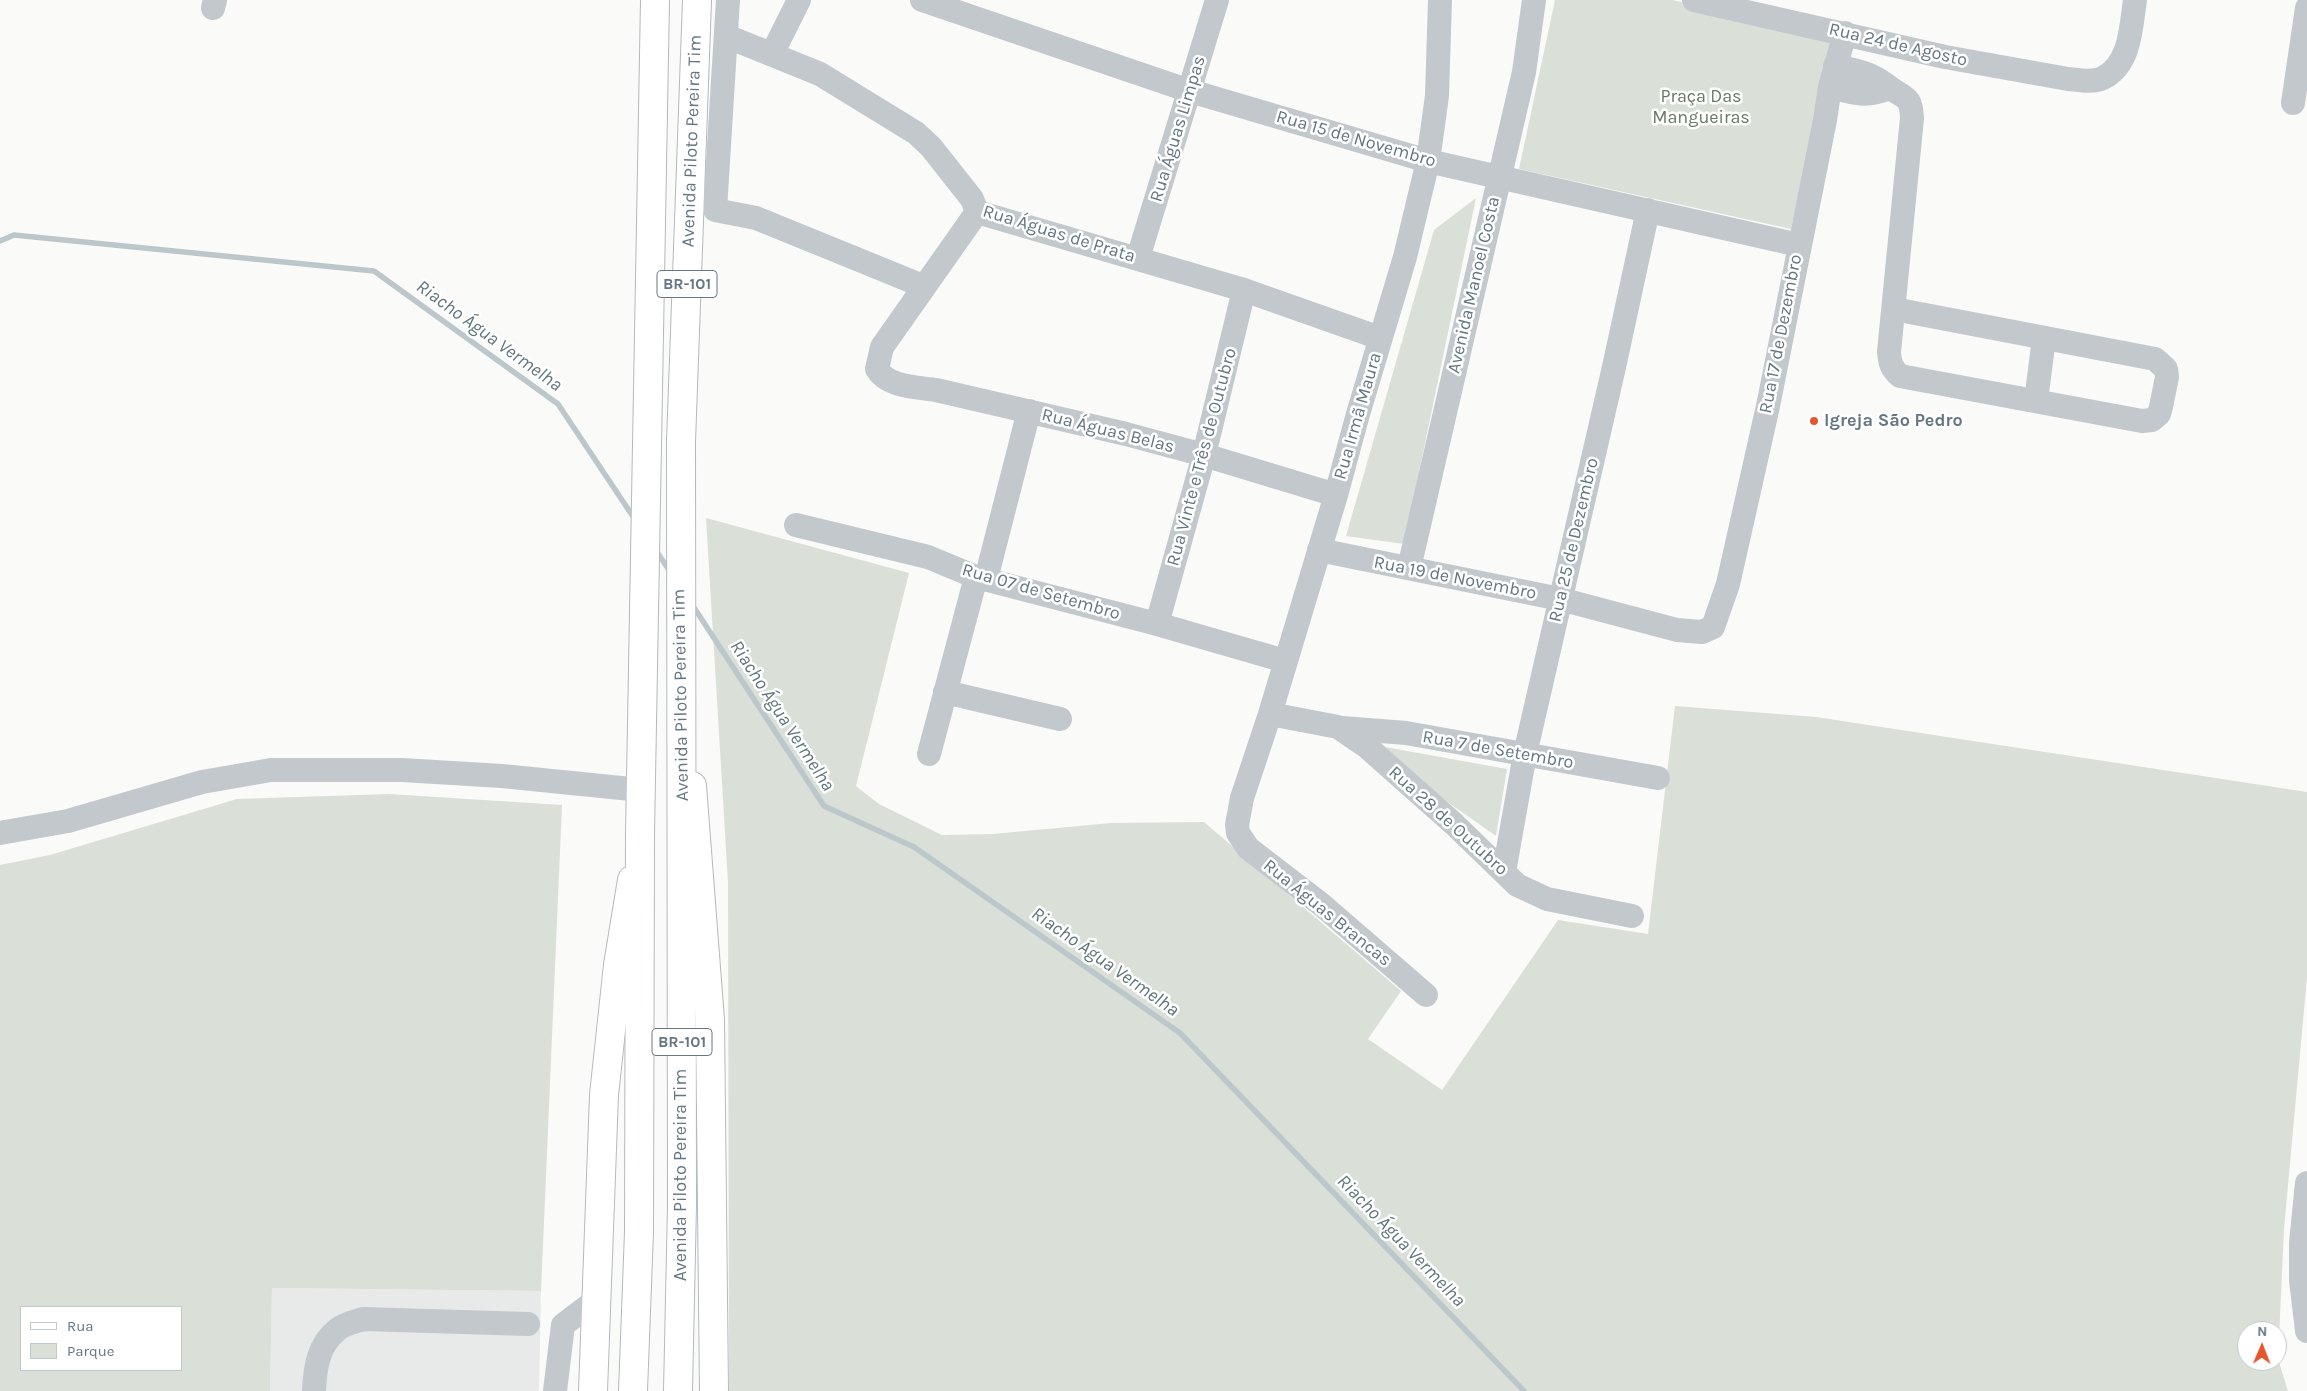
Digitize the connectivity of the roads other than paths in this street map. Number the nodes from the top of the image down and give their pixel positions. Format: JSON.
{"nodes":[{"id":1,"x":655,"y":0,"type":"edge"},
{"id":2,"x":697,"y":0,"type":"edge"},
{"id":3,"x":728,"y":0,"type":"edge"},
{"id":4,"x":799,"y":0,"type":"edge"},
{"id":5,"x":922,"y":0,"type":"edge"},
{"id":6,"x":1217,"y":0,"type":"edge"},
{"id":7,"x":1440,"y":0,"type":"edge"},
{"id":8,"x":1534,"y":0,"type":"edge"},
{"id":9,"x":1694,"y":0,"type":"edge"},
{"id":10,"x":2135,"y":0,"type":"edge"},
{"id":11,"x":1771,"y":8,"type":"edge"},
{"id":12,"x":2307,"y":8,"type":"edge"},
{"id":13,"x":1845,"y":33,"type":"junction"},
{"id":14,"x":726,"y":36,"type":"junction"},
{"id":15,"x":772,"y":54,"type":"junction"},
{"id":16,"x":1833,"y":76,"type":"junction"},
{"id":17,"x":1190,"y":91,"type":"junction"},
{"id":18,"x":2293,"y":103,"type":"dead end"},
{"id":19,"x":1428,"y":161,"type":"junction"},
{"id":20,"x":1498,"y":178,"type":"junction"},
{"id":21,"x":1648,"y":210,"type":"junction"},
{"id":22,"x":977,"y":212,"type":"junction"},
{"id":23,"x":1799,"y":245,"type":"junction"},
{"id":24,"x":1138,"y":258,"type":"junction"},
{"id":25,"x":923,"y":286,"type":"junction"},
{"id":26,"x":1244,"y":290,"type":"junction"},
{"id":27,"x":1894,"y":309,"type":"junction"},
{"id":28,"x":1380,"y":338,"type":"junction"},
{"id":29,"x":2044,"y":338,"type":"junction"},
{"id":30,"x":2036,"y":401,"type":"junction"},
{"id":31,"x":1029,"y":411,"type":"junction"},
{"id":32,"x":1204,"y":455,"type":"junction"},
{"id":33,"x":1336,"y":495,"type":"junction"},
{"id":34,"x":796,"y":525,"type":"dead end"},
{"id":35,"x":1319,"y":550,"type":"junction"},
{"id":36,"x":1409,"y":568,"type":"junction"},
{"id":37,"x":981,"y":578,"type":"junction"},
{"id":38,"x":1560,"y":599,"type":"junction"},
{"id":39,"x":1158,"y":624,"type":"junction"},
{"id":40,"x":1708,"y":631,"type":"joint"},
{"id":41,"x":1285,"y":661,"type":"junction"},
{"id":42,"x":945,"y":692,"type":"junction"},
{"id":43,"x":682,"y":693,"type":"junction"},
{"id":44,"x":1270,"y":714,"type":"junction"},
{"id":45,"x":1060,"y":719,"type":"dead end"},
{"id":46,"x":1338,"y":727,"type":"junction"},
{"id":47,"x":929,"y":754,"type":"dead end"},
{"id":48,"x":1525,"y":754,"type":"junction"},
{"id":49,"x":1658,"y":778,"type":"dead end"},
{"id":50,"x":641,"y":790,"type":"junction"},
{"id":51,"x":1237,"y":825,"type":"joint"},
{"id":52,"x":0,"y":833,"type":"edge"},
{"id":53,"x":640,"y":834,"type":"junction"},
{"id":54,"x":1504,"y":872,"type":"junction"},
{"id":55,"x":1632,"y":916,"type":"dead end"},
{"id":56,"x":1426,"y":996,"type":"dead end"},
{"id":57,"x":2307,"y":1183,"type":"edge"},
{"id":58,"x":596,"y":1300,"type":"junction"},
{"id":59,"x":528,"y":1324,"type":"dead end"},
{"id":60,"x":2307,"y":1331,"type":"edge"},
{"id":61,"x":314,"y":1391,"type":"edge"},
{"id":62,"x":555,"y":1391,"type":"edge"},
{"id":63,"x":593,"y":1391,"type":"edge"},
{"id":64,"x":633,"y":1391,"type":"edge"},
{"id":65,"x":678,"y":1391,"type":"edge"},
{"id":66,"x":714,"y":1391,"type":"edge"}],
"edges":[{"from":1,"to":50,"type":"main road","name":"Avenida Piloto Pereira Tim","number":"BR-101"},
{"from":2,"to":43,"type":"main road","name":"Avenida Piloto Pereira Tim","number":"BR-101"},
{"from":3,"to":14,"type":"street"},
{"from":4,"to":15,"type":"street"},
{"from":5,"to":17,"type":"street","name":"Rua 15 de Novembro"},
{"from":6,"to":17,"type":"street","name":"Rua Águas Limpas"},
{"from":7,"to":19,"type":"street","name":"Rua Irmã Maura"},
{"from":8,"to":20,"type":"street","name":"Avenida Manoel Costa"},
{"from":9,"to":11,"type":"street","name":"Rua 24 de Agosto"},
{"from":10,"to":13,"type":"street","name":"Rua 24 de Agosto"},
{"from":11,"to":13,"type":"street","name":"Rua 24 de Agosto"},
{"from":12,"to":18,"type":"street"},
{"from":13,"to":16,"type":"street","name":"Rua 17 de Dezembro"},
{"from":14,"to":15,"type":"street","name":"Rua Águas de Prata"},
{"from":14,"to":25,"type":"street"},
{"from":15,"to":22,"type":"street","name":"Rua Águas de Prata"},
{"from":16,"to":23,"type":"street","name":"Rua 17 de Dezembro"},
{"from":16,"to":27,"type":"street"},
{"from":17,"to":19,"type":"street","name":"Rua 15 de Novembro"},
{"from":17,"to":24,"type":"street","name":"Rua Águas Limpas"},
{"from":19,"to":20,"type":"street","name":"Rua 15 de Novembro"},
{"from":19,"to":28,"type":"street","name":"Rua Irmã Maura"},
{"from":20,"to":21,"type":"street","name":"Rua 15 de Novembro"},
{"from":20,"to":36,"type":"street","name":"Avenida Manoel Costa"},
{"from":21,"to":23,"type":"street","name":"Rua 15 de Novembro"},
{"from":21,"to":38,"type":"street","name":"Rua 25 de Dezembro"},
{"from":22,"to":24,"type":"street","name":"Rua Águas de Prata"},
{"from":22,"to":25,"type":"street"},
{"from":23,"to":40,"type":"street","name":"Rua 17 de Dezembro"},
{"from":24,"to":26,"type":"street","name":"Rua Águas de Prata"},
{"from":25,"to":31,"type":"street","name":"Rua Águas Belas"},
{"from":26,"to":28,"type":"street","name":"Rua Águas de Prata"},
{"from":26,"to":32,"type":"street","name":"Rua Vinte e Três de Outubro"},
{"from":27,"to":29,"type":"street"},
{"from":27,"to":30,"type":"street"},
{"from":28,"to":33,"type":"street","name":"Rua Irmã Maura"},
{"from":29,"to":30,"type":"street"},
{"from":29,"to":30,"type":"street"},
{"from":31,"to":32,"type":"street","name":"Rua Águas Belas"},
{"from":31,"to":37,"type":"street"},
{"from":32,"to":33,"type":"street","name":"Rua Águas Belas"},
{"from":32,"to":39,"type":"street","name":"Rua Vinte e Três de Outubro"},
{"from":33,"to":35,"type":"street","name":"Rua Irmã Maura"},
{"from":34,"to":37,"type":"street","name":"Rua 07 de Setembro"},
{"from":35,"to":36,"type":"street","name":"Rua 19 de Novembro"},
{"from":35,"to":41,"type":"street","name":"Rua Irmã Maura"},
{"from":36,"to":38,"type":"street","name":"Rua 19 de Novembro"},
{"from":37,"to":39,"type":"street","name":"Rua 07 de Setembro"},
{"from":37,"to":42,"type":"street"},
{"from":38,"to":40,"type":"street","name":"Rua 19 de Novembro"},
{"from":38,"to":48,"type":"street","name":"Rua 25 de Dezembro"},
{"from":39,"to":41,"type":"street","name":"Rua 07 de Setembro"},
{"from":41,"to":44,"type":"street","name":"Rua Irmã Maura"},
{"from":42,"to":45,"type":"street"},
{"from":42,"to":47,"type":"street"},
{"from":43,"to":65,"type":"main road","name":"Avenida Piloto Pereira Tim","number":"BR-101"},
{"from":43,"to":66,"type":"main road"},
{"from":44,"to":46,"type":"street","name":"Rua 28 de Outubro"},
{"from":44,"to":51,"type":"street","name":"Rua Irmã Maura"},
{"from":46,"to":48,"type":"street","name":"Rua 7 de Setembro"},
{"from":46,"to":54,"type":"street","name":"Rua 28 de Outubro"},
{"from":48,"to":49,"type":"street","name":"Rua 7 de Setembro"},
{"from":48,"to":54,"type":"street","name":"Rua 25 de Dezembro"},
{"from":50,"to":52,"type":"street"},
{"from":50,"to":53,"type":"main road","name":"Avenida Piloto Pereira Tim","number":"BR-101"},
{"from":51,"to":56,"type":"street","name":"Rua Águas Brancas"},
{"from":53,"to":58,"type":"main road"},
{"from":53,"to":64,"type":"main road","name":"Avenida Piloto Pereira Tim","number":"BR-101"},
{"from":54,"to":55,"type":"street","name":"Rua 28 de Outubro"},
{"from":57,"to":60,"type":"street"},
{"from":58,"to":62,"type":"street"},
{"from":58,"to":63,"type":"main road"},
{"from":59,"to":61,"type":"street"}]}
